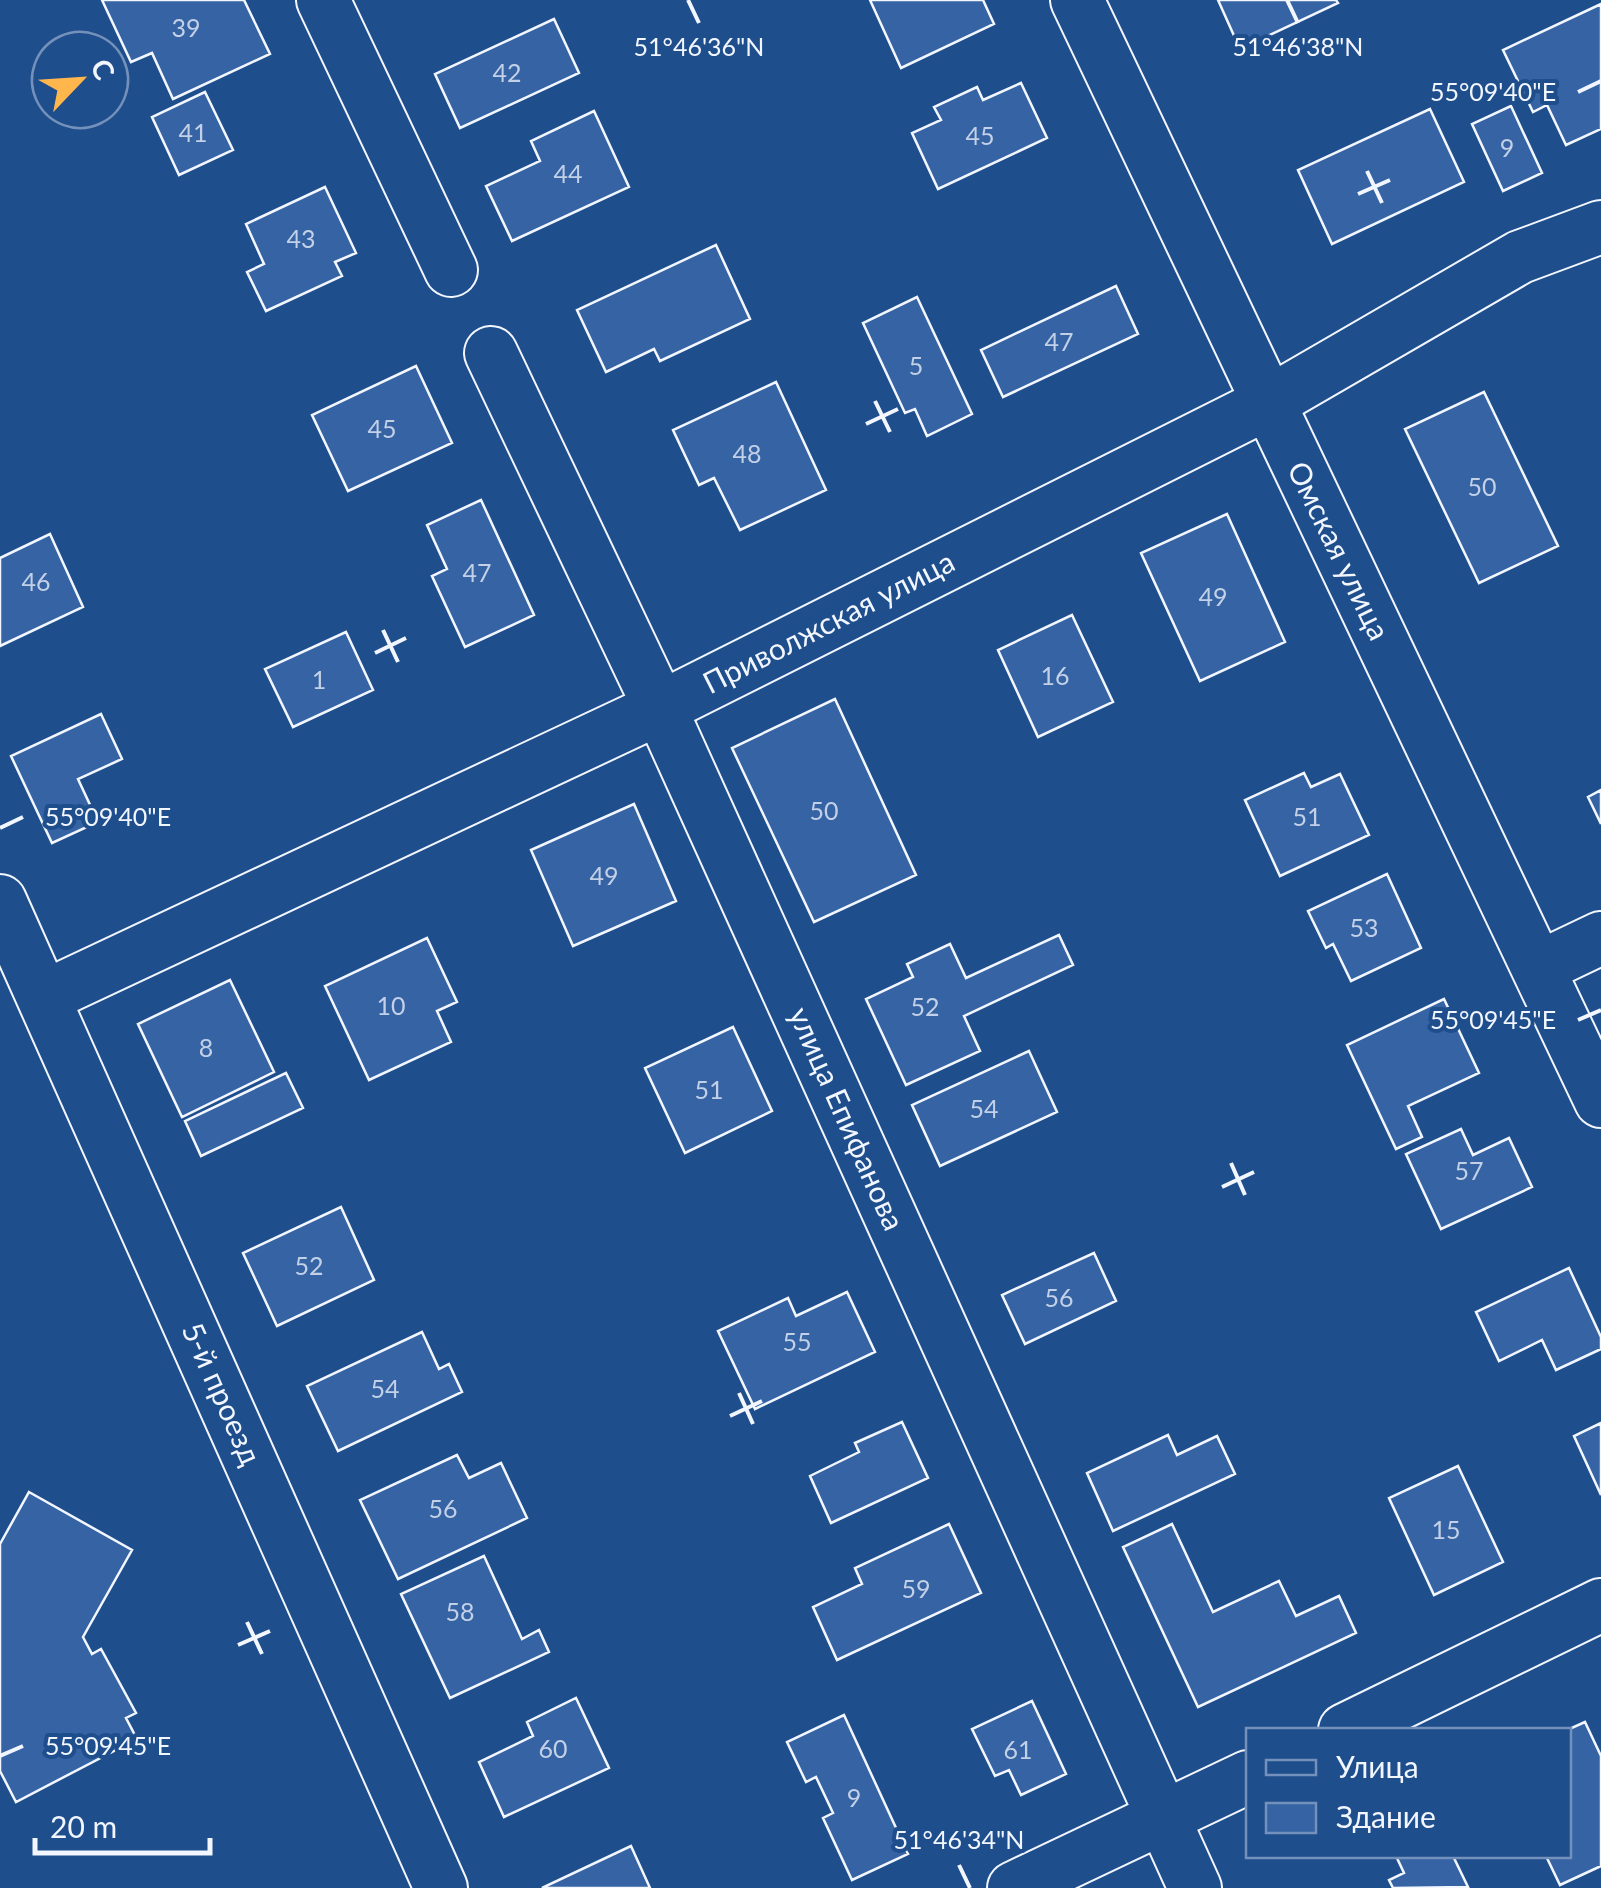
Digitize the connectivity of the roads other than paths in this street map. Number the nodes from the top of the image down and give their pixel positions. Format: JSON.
{"nodes":[{"id":1,"x":323,"y":0,"type":"edge"},
{"id":2,"x":1078,"y":0,"type":"edge"},
{"id":3,"x":1601,"y":227,"type":"edge"},
{"id":4,"x":451,"y":270,"type":"dead end"},
{"id":5,"x":491,"y":353,"type":"dead end"},
{"id":6,"x":1268,"y":403,"type":"junction"},
{"id":7,"x":660,"y":708,"type":"junction"},
{"id":8,"x":0,"y":901,"type":"edge"},
{"id":9,"x":1601,"y":938,"type":"edge"},
{"id":10,"x":1538,"y":968,"type":"junction"},
{"id":11,"x":44,"y":997,"type":"junction"},
{"id":12,"x":1601,"y":1100,"type":"edge"},
{"id":13,"x":1601,"y":1605,"type":"edge"},
{"id":14,"x":1349,"y":1728,"type":"edge"},
{"id":15,"x":1246,"y":1779,"type":"edge"},
{"id":16,"x":1163,"y":1819,"type":"junction"},
{"id":17,"x":441,"y":1888,"type":"edge"},
{"id":18,"x":1014,"y":1888,"type":"edge"},
{"id":19,"x":1196,"y":1888,"type":"edge"}],
"edges":[{"from":1,"to":4,"type":"street"},
{"from":2,"to":6,"type":"street","name":"Омская улица"},
{"from":3,"to":6,"type":"street","name":"Приволжская улица"},
{"from":5,"to":7,"type":"street","name":"улица Епифанова"},
{"from":6,"to":7,"type":"street","name":"Приволжская улица"},
{"from":6,"to":10,"type":"street","name":"Омская улица"},
{"from":7,"to":11,"type":"street","name":"Приволжская улица"},
{"from":7,"to":16,"type":"street","name":"улица Епифанова"},
{"from":8,"to":11,"type":"street","name":"5-й проезд"},
{"from":9,"to":10,"type":"street"},
{"from":10,"to":12,"type":"street","name":"Омская улица"},
{"from":11,"to":17,"type":"street","name":"5-й проезд"},
{"from":13,"to":14,"type":"street"},
{"from":15,"to":16,"type":"street"},
{"from":16,"to":18,"type":"street"},
{"from":16,"to":19,"type":"street","name":"улица Епифанова"}]}
